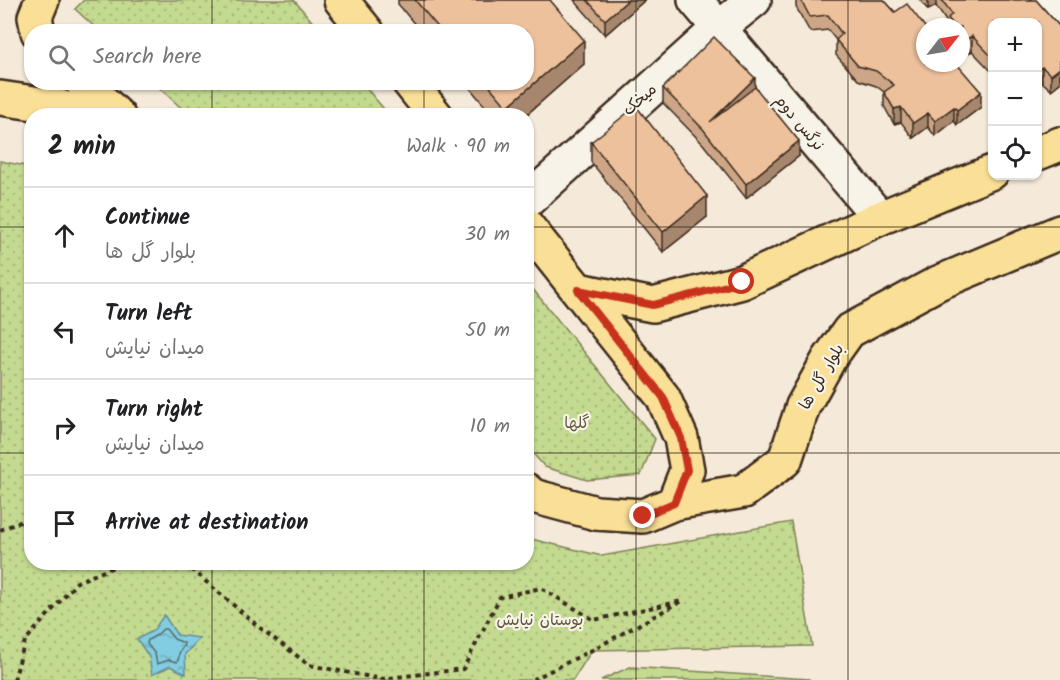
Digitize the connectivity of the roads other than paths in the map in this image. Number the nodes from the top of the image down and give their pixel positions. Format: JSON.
{"nodes":[{"id":1,"x":42,"y":0,"type":"edge"},
{"id":2,"x":341,"y":0,"type":"edge"},
{"id":3,"x":695,"y":0,"type":"edge"},
{"id":4,"x":754,"y":0,"type":"edge"},
{"id":5,"x":1048,"y":0,"type":"edge"},
{"id":6,"x":1060,"y":15,"type":"edge"},
{"id":7,"x":36,"y":24,"type":"edge"},
{"id":8,"x":360,"y":24,"type":"edge"},
{"id":9,"x":719,"y":28,"type":"junction"},
{"id":10,"x":90,"y":90,"type":"edge"},
{"id":11,"x":415,"y":90,"type":"edge"},
{"id":12,"x":0,"y":98,"type":"edge"},
{"id":13,"x":63,"y":108,"type":"edge"},
{"id":14,"x":110,"y":108,"type":"edge"},
{"id":15,"x":430,"y":108,"type":"edge"},
{"id":16,"x":1060,"y":144,"type":"edge"},
{"id":17,"x":1042,"y":151,"type":"edge"},
{"id":18,"x":988,"y":174,"type":"edge"},
{"id":19,"x":534,"y":195,"type":"edge"},
{"id":20,"x":880,"y":218,"type":"junction"},
{"id":21,"x":1060,"y":232,"type":"edge"},
{"id":22,"x":534,"y":235,"type":"edge"},
{"id":23,"x":578,"y":290,"type":"junction"},
{"id":24,"x":534,"y":496,"type":"edge"},
{"id":25,"x":674,"y":503,"type":"junction"}],
"edges":[{"from":1,"to":7,"type":"main road"},
{"from":2,"to":8,"type":"main road"},
{"from":3,"to":9,"type":"street","name":"نرگس دوم"},
{"from":4,"to":9,"type":"street","name":"میخک"},
{"from":5,"to":6,"type":"street"},
{"from":9,"to":19,"type":"street","name":"میخک"},
{"from":9,"to":20,"type":"street","name":"نرگس دوم"},
{"from":10,"to":14,"type":"main road"},
{"from":11,"to":15,"type":"main road"},
{"from":12,"to":13,"type":"main road"},
{"from":16,"to":17,"type":"main road"},
{"from":18,"to":20,"type":"main road"},
{"from":20,"to":23,"type":"main road"},
{"from":21,"to":25,"type":"main road","name":"بلوار گل ها"},
{"from":22,"to":23,"type":"main road"},
{"from":23,"to":25,"type":"main road"},
{"from":24,"to":25,"type":"main road","name":"بلوار گل ها"}]}
